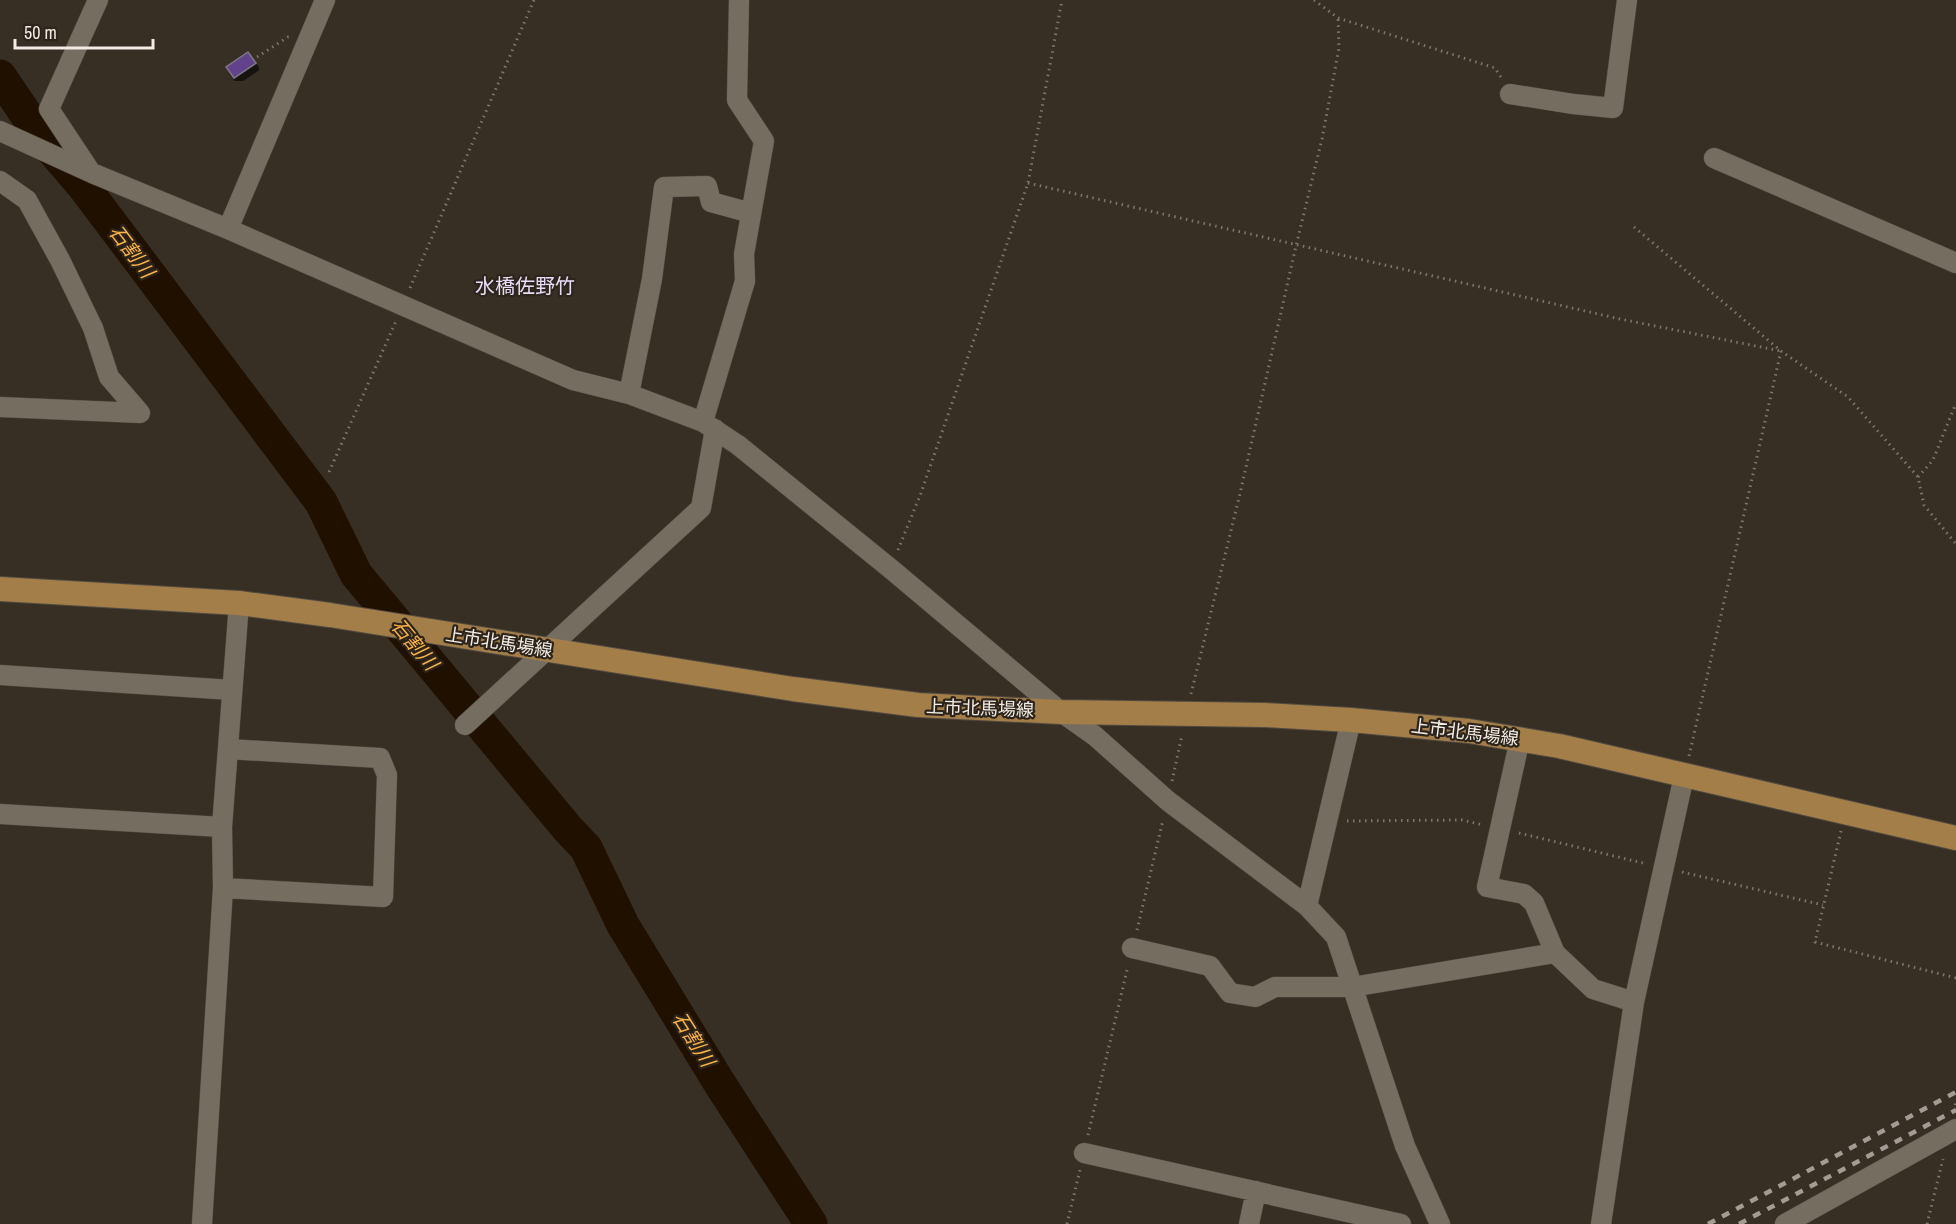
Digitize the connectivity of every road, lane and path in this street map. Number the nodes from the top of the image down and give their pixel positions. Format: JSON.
{"nodes":[{"id":1,"x":98,"y":0,"type":"edge"},
{"id":2,"x":325,"y":0,"type":"edge"},
{"id":3,"x":534,"y":0,"type":"edge"},
{"id":4,"x":739,"y":0,"type":"edge"},
{"id":5,"x":1062,"y":0,"type":"edge"},
{"id":6,"x":1314,"y":0,"type":"edge"},
{"id":7,"x":1627,"y":0,"type":"edge"},
{"id":8,"x":1338,"y":18,"type":"junction"},
{"id":9,"x":306,"y":43,"type":"junction"},
{"id":10,"x":257,"y":57,"type":"dead end"},
{"id":11,"x":1510,"y":94,"type":"joint"},
{"id":12,"x":0,"y":132,"type":"edge"},
{"id":13,"x":1714,"y":158,"type":"dead end"},
{"id":14,"x":83,"y":169,"type":"junction"},
{"id":15,"x":0,"y":181,"type":"edge"},
{"id":16,"x":1028,"y":183,"type":"junction"},
{"id":17,"x":751,"y":213,"type":"junction"},
{"id":18,"x":1634,"y":227,"type":"dead end"},
{"id":19,"x":228,"y":229,"type":"junction"},
{"id":20,"x":1296,"y":246,"type":"junction"},
{"id":21,"x":1956,"y":262,"type":"edge"},
{"id":22,"x":402,"y":307,"type":"junction"},
{"id":23,"x":1781,"y":351,"type":"junction"},
{"id":24,"x":629,"y":394,"type":"junction"},
{"id":25,"x":1956,"y":403,"type":"edge"},
{"id":26,"x":0,"y":407,"type":"edge"},
{"id":27,"x":709,"y":426,"type":"junction"},
{"id":28,"x":329,"y":472,"type":"dead end"},
{"id":29,"x":1918,"y":477,"type":"junction"},
{"id":30,"x":1956,"y":544,"type":"edge"},
{"id":31,"x":891,"y":569,"type":"junction"},
{"id":32,"x":0,"y":589,"type":"edge"},
{"id":33,"x":239,"y":603,"type":"junction"},
{"id":34,"x":548,"y":650,"type":"junction"},
{"id":35,"x":0,"y":675,"type":"edge"},
{"id":36,"x":232,"y":690,"type":"junction"},
{"id":37,"x":1062,"y":712,"type":"junction"},
{"id":38,"x":1186,"y":714,"type":"junction"},
{"id":39,"x":1351,"y":720,"type":"junction"},
{"id":40,"x":465,"y":725,"type":"dead end"},
{"id":41,"x":1520,"y":739,"type":"junction"},
{"id":42,"x":228,"y":749,"type":"junction"},
{"id":43,"x":1684,"y":776,"type":"junction"},
{"id":44,"x":1168,"y":801,"type":"junction"},
{"id":45,"x":1845,"y":812,"type":"junction"},
{"id":46,"x":0,"y":814,"type":"edge"},
{"id":47,"x":1327,"y":822,"type":"junction"},
{"id":48,"x":222,"y":827,"type":"junction"},
{"id":49,"x":1500,"y":829,"type":"junction"},
{"id":50,"x":1956,"y":838,"type":"edge"},
{"id":51,"x":1664,"y":868,"type":"junction"},
{"id":52,"x":223,"y":888,"type":"junction"},
{"id":53,"x":1823,"y":905,"type":"junction"},
{"id":54,"x":1307,"y":906,"type":"junction"},
{"id":55,"x":1132,"y":948,"type":"junction"},
{"id":56,"x":1555,"y":953,"type":"junction"},
{"id":57,"x":1956,"y":978,"type":"edge"},
{"id":58,"x":1352,"y":987,"type":"junction"},
{"id":59,"x":1634,"y":1002,"type":"junction"},
{"id":60,"x":1956,"y":1101,"type":"edge"},
{"id":61,"x":1952,"y":1131,"type":"edge"},
{"id":62,"x":1084,"y":1153,"type":"junction"},
{"id":63,"x":1256,"y":1191,"type":"junction"},
{"id":64,"x":1322,"y":1215,"type":"edge"},
{"id":65,"x":202,"y":1224,"type":"edge"},
{"id":66,"x":1067,"y":1224,"type":"edge"},
{"id":67,"x":1249,"y":1224,"type":"edge"},
{"id":68,"x":1401,"y":1224,"type":"edge"},
{"id":69,"x":1440,"y":1224,"type":"edge"},
{"id":70,"x":1601,"y":1224,"type":"edge"},
{"id":71,"x":1785,"y":1224,"type":"edge"},
{"id":72,"x":1928,"y":1224,"type":"edge"}],
"edges":[{"from":1,"to":14,"type":"street"},
{"from":2,"to":9,"type":"street"},
{"from":3,"to":22,"type":"path"},
{"from":4,"to":17,"type":"street"},
{"from":5,"to":16,"type":"path"},
{"from":6,"to":8,"type":"path"},
{"from":7,"to":11,"type":"street"},
{"from":8,"to":11,"type":"path"},
{"from":8,"to":20,"type":"path"},
{"from":9,"to":10,"type":"path"},
{"from":9,"to":19,"type":"street"},
{"from":12,"to":14,"type":"street"},
{"from":13,"to":21,"type":"street"},
{"from":14,"to":19,"type":"street"},
{"from":15,"to":26,"type":"street"},
{"from":16,"to":20,"type":"path"},
{"from":16,"to":31,"type":"path"},
{"from":17,"to":24,"type":"street"},
{"from":17,"to":27,"type":"street"},
{"from":18,"to":23,"type":"path"},
{"from":19,"to":22,"type":"street"},
{"from":20,"to":23,"type":"path"},
{"from":20,"to":38,"type":"path"},
{"from":22,"to":24,"type":"street"},
{"from":22,"to":28,"type":"path"},
{"from":23,"to":29,"type":"path"},
{"from":23,"to":43,"type":"path"},
{"from":24,"to":27,"type":"street"},
{"from":25,"to":29,"type":"path"},
{"from":27,"to":31,"type":"street"},
{"from":27,"to":34,"type":"street"},
{"from":29,"to":30,"type":"path"},
{"from":31,"to":37,"type":"street"},
{"from":32,"to":33,"type":"main road","name":"上市北馬場線"},
{"from":33,"to":34,"type":"main road","name":"上市北馬場線"},
{"from":33,"to":36,"type":"street"},
{"from":34,"to":37,"type":"main road","name":"上市北馬場線"},
{"from":34,"to":40,"type":"street"},
{"from":35,"to":36,"type":"street"},
{"from":36,"to":42,"type":"street"},
{"from":37,"to":38,"type":"main road","name":"上市北馬場線"},
{"from":37,"to":44,"type":"street"},
{"from":38,"to":39,"type":"main road","name":"上市北馬場線"},
{"from":38,"to":44,"type":"path"},
{"from":39,"to":41,"type":"main road","name":"上市北馬場線"},
{"from":39,"to":47,"type":"street"},
{"from":41,"to":43,"type":"main road","name":"上市北馬場線"},
{"from":41,"to":49,"type":"street"},
{"from":42,"to":48,"type":"street"},
{"from":42,"to":52,"type":"street"},
{"from":43,"to":45,"type":"main road","name":"上市北馬場線"},
{"from":43,"to":51,"type":"street"},
{"from":44,"to":54,"type":"street"},
{"from":44,"to":55,"type":"path"},
{"from":45,"to":50,"type":"main road","name":"上市北馬場線"},
{"from":45,"to":53,"type":"path"},
{"from":46,"to":48,"type":"street"},
{"from":47,"to":49,"type":"path"},
{"from":47,"to":54,"type":"street"},
{"from":48,"to":52,"type":"street"},
{"from":49,"to":51,"type":"path"},
{"from":49,"to":56,"type":"street"},
{"from":51,"to":53,"type":"path"},
{"from":51,"to":59,"type":"street"},
{"from":52,"to":65,"type":"street"},
{"from":53,"to":57,"type":"path"},
{"from":54,"to":58,"type":"street"},
{"from":55,"to":58,"type":"street"},
{"from":55,"to":62,"type":"path"},
{"from":56,"to":58,"type":"street"},
{"from":56,"to":59,"type":"street"},
{"from":58,"to":69,"type":"street"},
{"from":59,"to":70,"type":"street"},
{"from":60,"to":61,"type":"path"},
{"from":61,"to":71,"type":"street"},
{"from":61,"to":72,"type":"path"},
{"from":62,"to":63,"type":"street"},
{"from":62,"to":66,"type":"path"},
{"from":63,"to":64,"type":"street"},
{"from":63,"to":67,"type":"street"},
{"from":64,"to":68,"type":"street"}]}
